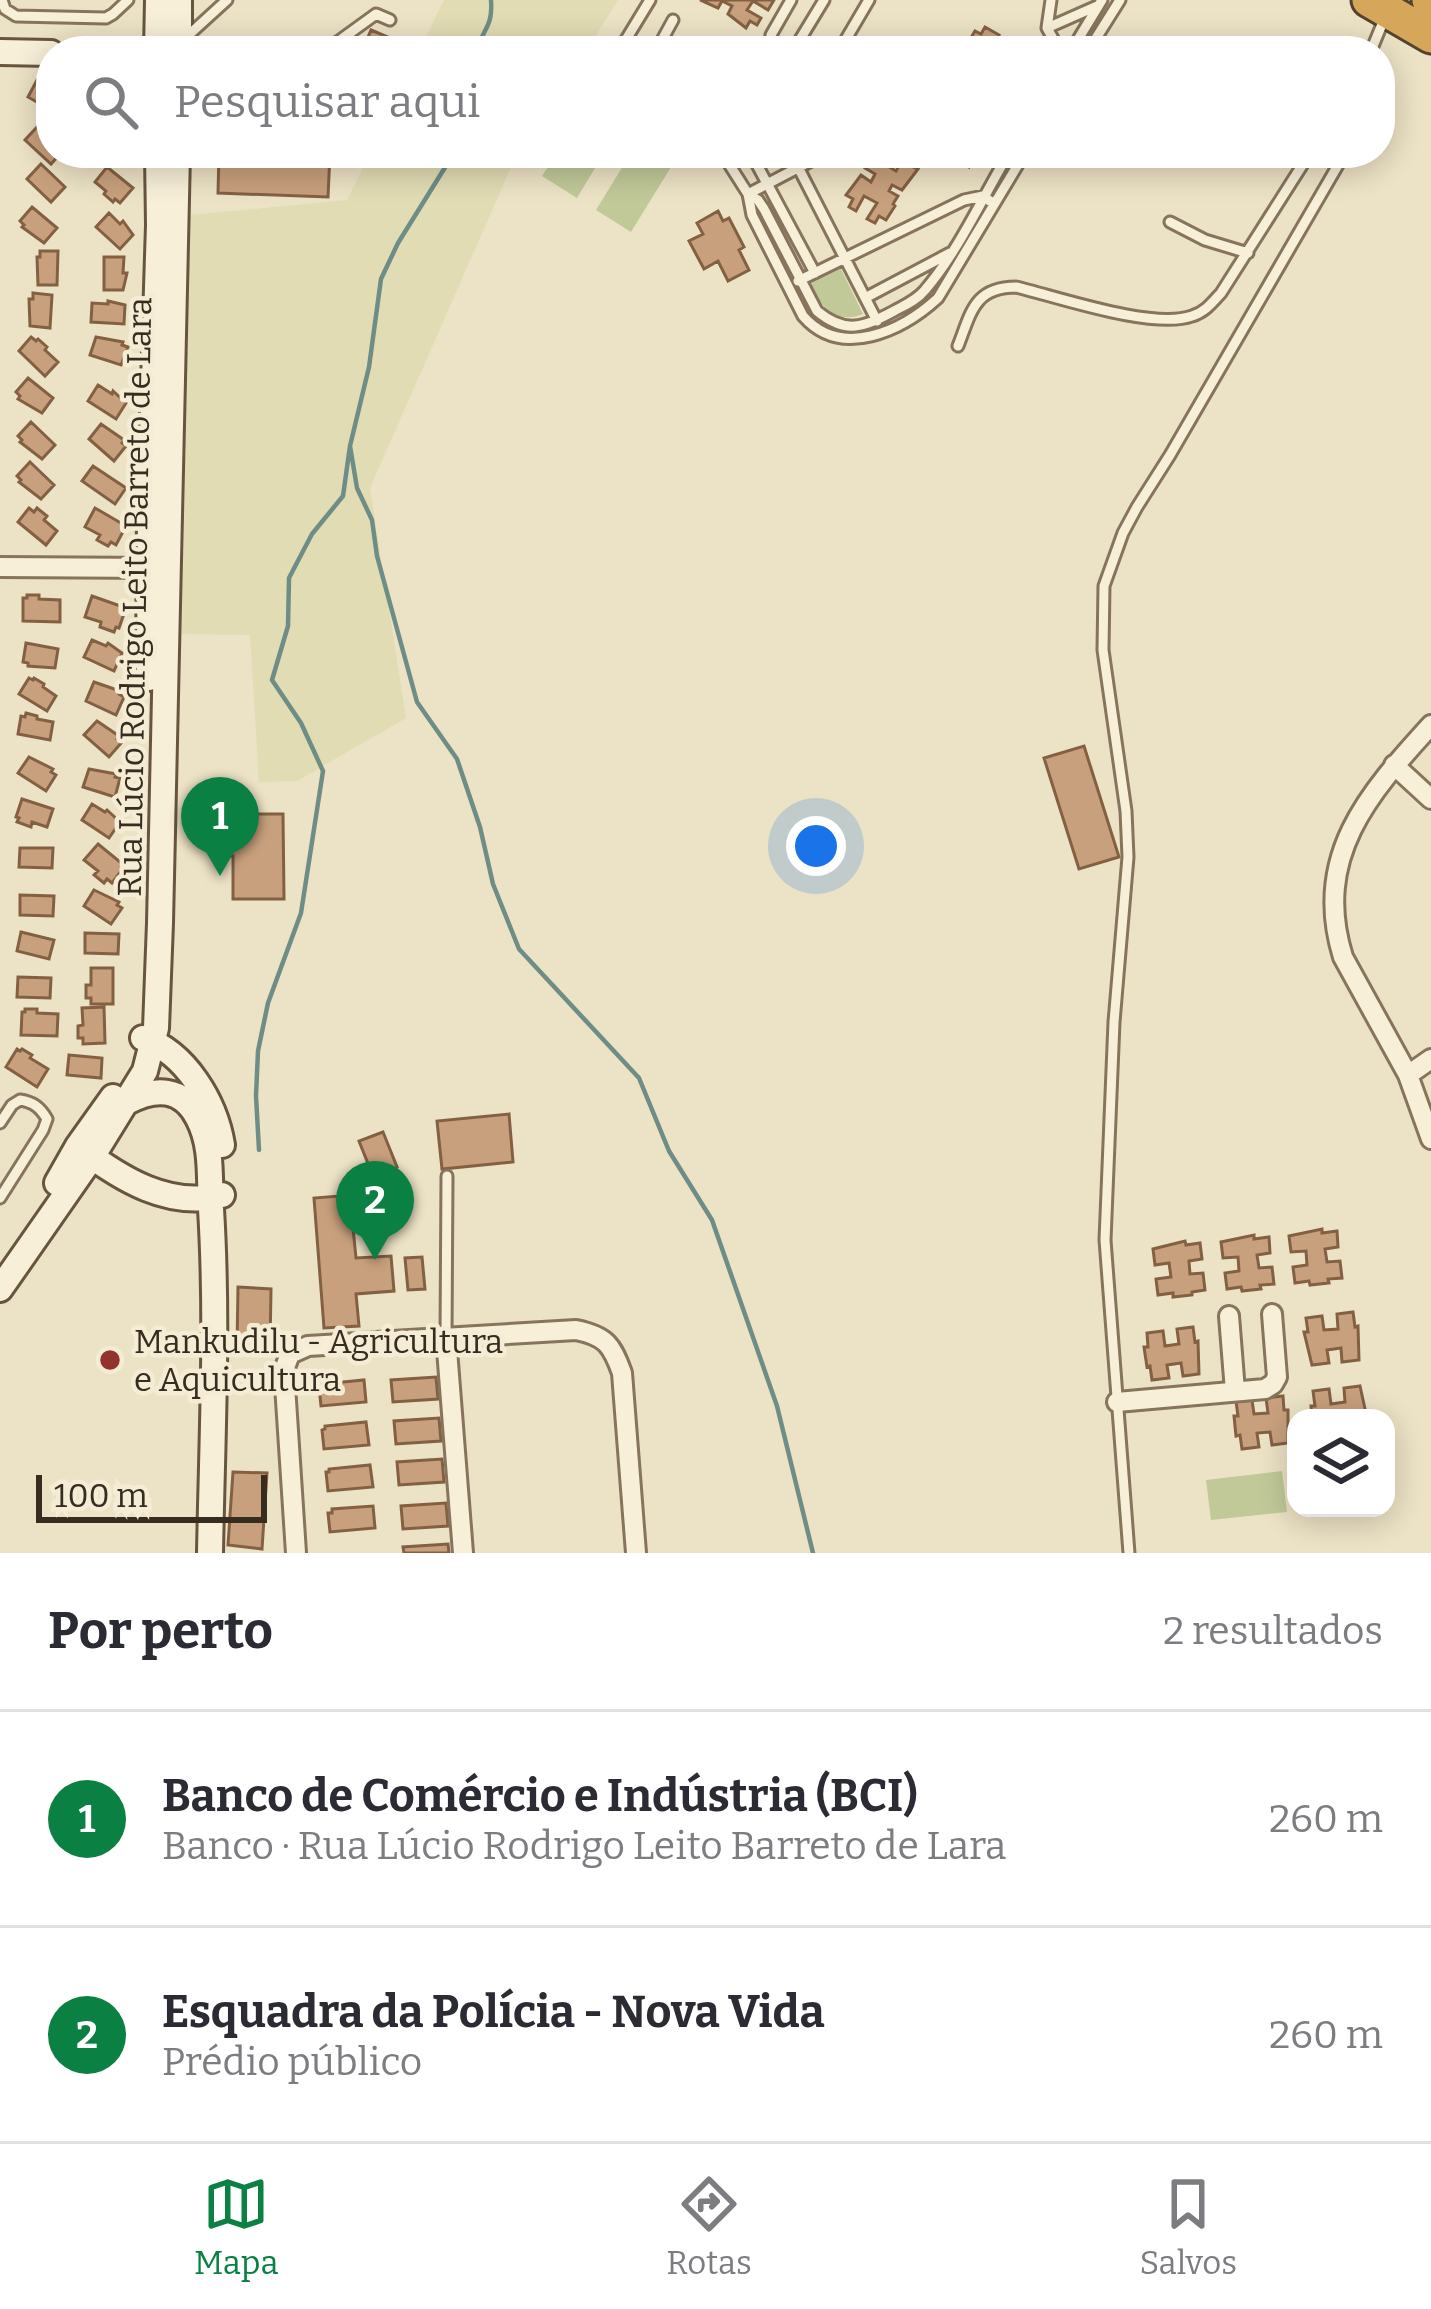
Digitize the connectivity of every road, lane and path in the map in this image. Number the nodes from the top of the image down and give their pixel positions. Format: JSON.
{"nodes":[{"id":1,"x":2,"y":0,"type":"edge"},
{"id":2,"x":128,"y":0,"type":"edge"},
{"id":3,"x":158,"y":0,"type":"edge"},
{"id":4,"x":179,"y":0,"type":"edge"},
{"id":5,"x":226,"y":0,"type":"edge"},
{"id":6,"x":650,"y":0,"type":"edge"},
{"id":7,"x":791,"y":0,"type":"edge"},
{"id":8,"x":824,"y":0,"type":"edge"},
{"id":9,"x":869,"y":0,"type":"edge"},
{"id":10,"x":1051,"y":0,"type":"edge"},
{"id":11,"x":1120,"y":0,"type":"edge"},
{"id":12,"x":1100,"y":3,"type":"edge"},
{"id":13,"x":1379,"y":5,"type":"edge"},
{"id":14,"x":390,"y":20,"type":"dead end"},
{"id":15,"x":673,"y":20,"type":"dead end"},
{"id":16,"x":1047,"y":28,"type":"junction"},
{"id":17,"x":168,"y":36,"type":"edge"},
{"id":18,"x":174,"y":36,"type":"edge"},
{"id":19,"x":186,"y":36,"type":"edge"},
{"id":20,"x":344,"y":36,"type":"edge"},
{"id":21,"x":628,"y":36,"type":"edge"},
{"id":22,"x":664,"y":36,"type":"edge"},
{"id":23,"x":772,"y":36,"type":"edge"},
{"id":24,"x":802,"y":36,"type":"edge"},
{"id":25,"x":848,"y":36,"type":"edge"},
{"id":26,"x":1052,"y":36,"type":"edge"},
{"id":27,"x":1080,"y":36,"type":"edge"},
{"id":28,"x":1097,"y":36,"type":"edge"},
{"id":29,"x":1374,"y":36,"type":"edge"},
{"id":30,"x":1431,"y":36,"type":"edge"},
{"id":31,"x":0,"y":52,"type":"edge"},
{"id":32,"x":36,"y":53,"type":"edge"},
{"id":33,"x":158,"y":168,"type":"edge"},
{"id":34,"x":176,"y":168,"type":"edge"},
{"id":35,"x":734,"y":168,"type":"edge"},
{"id":36,"x":759,"y":168,"type":"edge"},
{"id":37,"x":796,"y":168,"type":"edge"},
{"id":38,"x":798,"y":168,"type":"edge"},
{"id":39,"x":1000,"y":168,"type":"edge"},
{"id":40,"x":1016,"y":168,"type":"edge"},
{"id":41,"x":1301,"y":168,"type":"edge"},
{"id":42,"x":1336,"y":168,"type":"edge"},
{"id":43,"x":767,"y":183,"type":"junction"},
{"id":44,"x":748,"y":194,"type":"junction"},
{"id":45,"x":982,"y":196,"type":"junction"},
{"id":46,"x":994,"y":204,"type":"junction"},
{"id":47,"x":1170,"y":221,"type":"dead end"},
{"id":48,"x":952,"y":252,"type":"junction"},
{"id":49,"x":1248,"y":253,"type":"junction"},
{"id":50,"x":844,"y":259,"type":"junction"},
{"id":51,"x":920,"y":268,"type":"junction"},
{"id":52,"x":815,"y":273,"type":"junction"},
{"id":53,"x":930,"y":283,"type":"junction"},
{"id":54,"x":794,"y":284,"type":"junction"},
{"id":55,"x":865,"y":298,"type":"junction"},
{"id":56,"x":938,"y":298,"type":"junction"},
{"id":57,"x":876,"y":320,"type":"junction"},
{"id":58,"x":882,"y":332,"type":"junction"},
{"id":59,"x":958,"y":346,"type":"dead end"},
{"id":60,"x":0,"y":567,"type":"edge"},
{"id":61,"x":160,"y":568,"type":"junction"},
{"id":62,"x":1431,"y":725,"type":"edge"},
{"id":63,"x":1394,"y":765,"type":"junction"},
{"id":64,"x":1431,"y":799,"type":"edge"},
{"id":65,"x":147,"y":1040,"type":"junction"},
{"id":66,"x":1431,"y":1059,"type":"edge"},
{"id":67,"x":1408,"y":1075,"type":"junction"},
{"id":68,"x":128,"y":1102,"type":"junction"},
{"id":69,"x":0,"y":1123,"type":"edge"},
{"id":70,"x":1431,"y":1139,"type":"edge"},
{"id":71,"x":85,"y":1152,"type":"junction"},
{"id":72,"x":447,"y":1176,"type":"dead end"},
{"id":73,"x":216,"y":1197,"type":"junction"},
{"id":74,"x":0,"y":1198,"type":"edge"},
{"id":75,"x":0,"y":1288,"type":"edge"},
{"id":76,"x":1273,"y":1314,"type":"dead end"},
{"id":77,"x":1229,"y":1316,"type":"dead end"},
{"id":78,"x":446,"y":1337,"type":"junction"},
{"id":79,"x":1234,"y":1391,"type":"junction"},
{"id":80,"x":1117,"y":1402,"type":"junction"},
{"id":81,"x":210,"y":1553,"type":"edge"},
{"id":82,"x":296,"y":1553,"type":"edge"},
{"id":83,"x":463,"y":1553,"type":"edge"},
{"id":84,"x":636,"y":1553,"type":"edge"},
{"id":85,"x":1129,"y":1553,"type":"edge"}],
"edges":[{"from":1,"to":2,"type":"lane"},
{"from":3,"to":17,"type":"street"},
{"from":4,"to":18,"type":"street"},
{"from":5,"to":19,"type":"lane"},
{"from":6,"to":21,"type":"lane"},
{"from":7,"to":23,"type":"lane"},
{"from":8,"to":24,"type":"lane"},
{"from":9,"to":25,"type":"lane"},
{"from":10,"to":16,"type":"lane"},
{"from":11,"to":28,"type":"lane"},
{"from":12,"to":16,"type":"lane"},
{"from":12,"to":27,"type":"lane"},
{"from":13,"to":29,"type":"lane"},
{"from":13,"to":30,"type":"highway"},
{"from":14,"to":20,"type":"lane"},
{"from":15,"to":22,"type":"lane"},
{"from":16,"to":26,"type":"lane"},
{"from":31,"to":32,"type":"street"},
{"from":33,"to":61,"type":"street","name":"Rua Lúcio Rodrigo Leito Barreto de Lara"},
{"from":34,"to":61,"type":"street","name":"Rua Lúcio Rodrigo Leito Barreto de Lara"},
{"from":35,"to":44,"type":"lane"},
{"from":36,"to":43,"type":"lane"},
{"from":37,"to":43,"type":"lane"},
{"from":38,"to":50,"type":"lane"},
{"from":39,"to":45,"type":"lane"},
{"from":40,"to":46,"type":"lane"},
{"from":41,"to":49,"type":"lane"},
{"from":42,"to":80,"type":"lane"},
{"from":43,"to":44,"type":"lane"},
{"from":43,"to":52,"type":"lane"},
{"from":44,"to":54,"type":"lane"},
{"from":45,"to":46,"type":"lane"},
{"from":45,"to":48,"type":"lane"},
{"from":45,"to":50,"type":"lane"},
{"from":46,"to":56,"type":"lane"},
{"from":47,"to":49,"type":"lane"},
{"from":48,"to":51,"type":"lane"},
{"from":48,"to":53,"type":"lane"},
{"from":49,"to":59,"type":"lane"},
{"from":50,"to":52,"type":"lane"},
{"from":50,"to":55,"type":"lane"},
{"from":51,"to":53,"type":"lane"},
{"from":51,"to":55,"type":"lane"},
{"from":52,"to":54,"type":"lane"},
{"from":53,"to":56,"type":"lane"},
{"from":53,"to":57,"type":"lane"},
{"from":54,"to":57,"type":"lane"},
{"from":54,"to":58,"type":"lane"},
{"from":55,"to":57,"type":"lane"},
{"from":56,"to":58,"type":"lane"},
{"from":57,"to":58,"type":"lane"},
{"from":60,"to":61,"type":"street"},
{"from":61,"to":65,"type":"street","name":"Rua Lúcio Rodrigo Leito Barreto de Lara"},
{"from":62,"to":63,"type":"street"},
{"from":63,"to":64,"type":"street"},
{"from":63,"to":67,"type":"street"},
{"from":65,"to":68,"type":"street"},
{"from":65,"to":71,"type":"street"},
{"from":65,"to":73,"type":"street"},
{"from":66,"to":67,"type":"street"},
{"from":67,"to":70,"type":"street"},
{"from":68,"to":71,"type":"street"},
{"from":68,"to":73,"type":"street"},
{"from":69,"to":74,"type":"lane"},
{"from":71,"to":73,"type":"street"},
{"from":71,"to":75,"type":"street"},
{"from":72,"to":78,"type":"lane"},
{"from":73,"to":81,"type":"street"},
{"from":76,"to":79,"type":"street"},
{"from":77,"to":79,"type":"street"},
{"from":78,"to":82,"type":"street"},
{"from":78,"to":83,"type":"street"},
{"from":78,"to":84,"type":"street"},
{"from":79,"to":80,"type":"street"},
{"from":80,"to":85,"type":"lane"}]}
